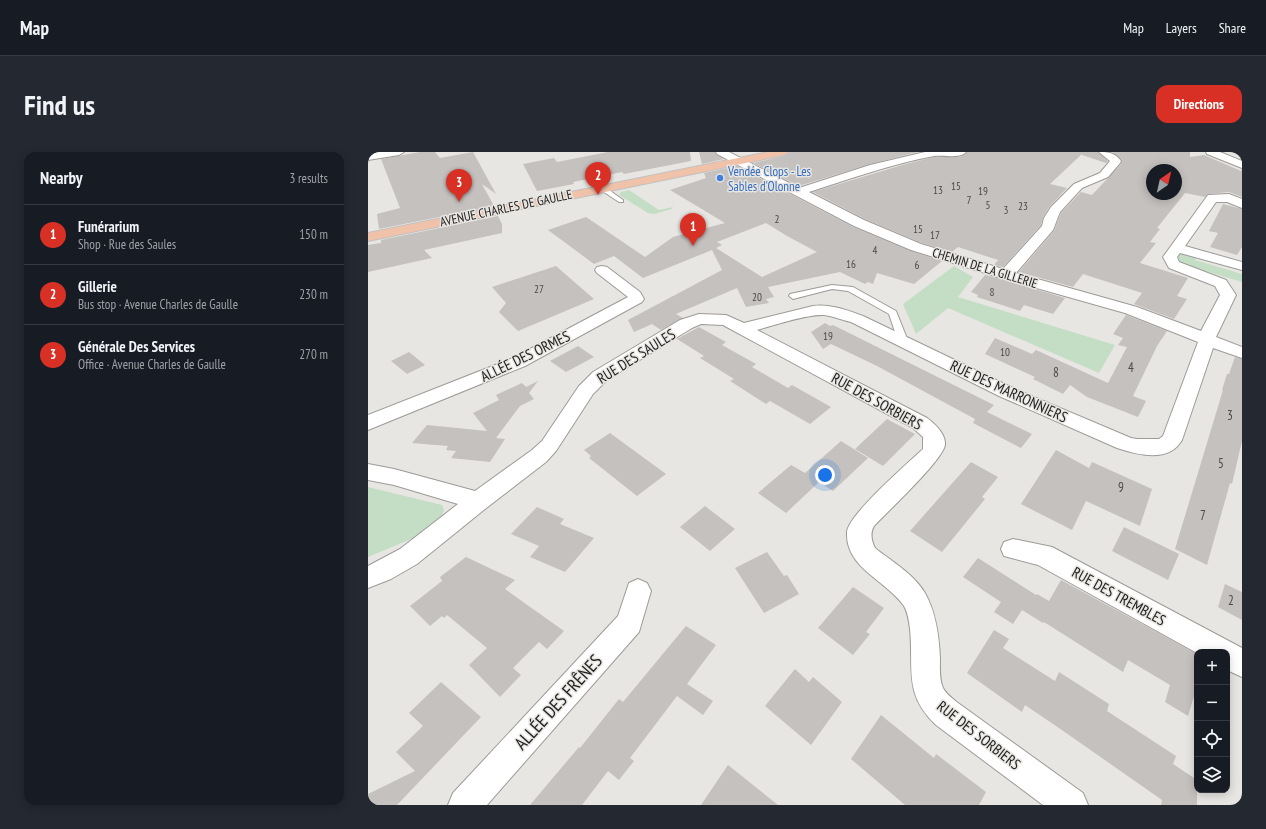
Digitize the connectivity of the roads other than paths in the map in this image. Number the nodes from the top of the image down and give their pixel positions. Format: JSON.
{"nodes":[{"id":1,"x":399,"y":152,"type":"edge"},
{"id":2,"x":721,"y":152,"type":"edge"},
{"id":3,"x":784,"y":152,"type":"edge"},
{"id":4,"x":961,"y":152,"type":"edge"},
{"id":5,"x":1104,"y":152,"type":"edge"},
{"id":6,"x":1211,"y":152,"type":"edge"},
{"id":7,"x":936,"y":153,"type":"edge"},
{"id":8,"x":368,"y":156,"type":"edge"},
{"id":9,"x":737,"y":161,"type":"junction"},
{"id":10,"x":1114,"y":163,"type":"junction"},
{"id":11,"x":1242,"y":164,"type":"edge"},
{"id":12,"x":1095,"y":165,"type":"dead end"},
{"id":13,"x":605,"y":188,"type":"junction"},
{"id":14,"x":798,"y":192,"type":"junction"},
{"id":15,"x":621,"y":201,"type":"dead end"},
{"id":16,"x":1242,"y":204,"type":"edge"},
{"id":17,"x":368,"y":237,"type":"edge"},
{"id":18,"x":1176,"y":248,"type":"junction"},
{"id":19,"x":1242,"y":266,"type":"edge"},
{"id":20,"x":602,"y":270,"type":"dead end"},
{"id":21,"x":1006,"y":275,"type":"junction"},
{"id":22,"x":1235,"y":294,"type":"edge"},
{"id":23,"x":793,"y":296,"type":"dead end"},
{"id":24,"x":743,"y":328,"type":"junction"},
{"id":25,"x":1207,"y":339,"type":"junction"},
{"id":26,"x":903,"y":341,"type":"junction"},
{"id":27,"x":1242,"y":353,"type":"edge"},
{"id":28,"x":368,"y":423,"type":"edge"},
{"id":29,"x":368,"y":472,"type":"edge"},
{"id":30,"x":479,"y":501,"type":"junction"},
{"id":31,"x":1012,"y":548,"type":"dead end"},
{"id":32,"x":368,"y":576,"type":"edge"},
{"id":33,"x":638,"y":591,"type":"dead end"},
{"id":34,"x":1216,"y":649,"type":"edge"},
{"id":35,"x":1230,"y":657,"type":"edge"},
{"id":36,"x":1242,"y":663,"type":"edge"},
{"id":37,"x":465,"y":805,"type":"edge"},
{"id":38,"x":1071,"y":805,"type":"edge"}],
"edges":[{"from":1,"to":8,"type":"street"},
{"from":2,"to":9,"type":"street","name":"CHEMIN DE LA GILLERIE"},
{"from":3,"to":9,"type":"main road","name":"AVENUE CHARLES DE GAULLE"},
{"from":4,"to":7,"type":"street"},
{"from":5,"to":10,"type":"street"},
{"from":6,"to":11,"type":"street"},
{"from":7,"to":14,"type":"street"},
{"from":9,"to":13,"type":"main road","name":"AVENUE CHARLES DE GAULLE"},
{"from":9,"to":14,"type":"street","name":"CHEMIN DE LA GILLERIE"},
{"from":10,"to":12,"type":"street"},
{"from":10,"to":21,"type":"street"},
{"from":13,"to":15,"type":"lane"},
{"from":13,"to":17,"type":"main road","name":"AVENUE CHARLES DE GAULLE"},
{"from":14,"to":21,"type":"street","name":"CHEMIN DE LA GILLERIE"},
{"from":16,"to":18,"type":"street"},
{"from":18,"to":19,"type":"street"},
{"from":18,"to":22,"type":"street"},
{"from":20,"to":28,"type":"street","name":"ALLÉE DES ORMES"},
{"from":21,"to":25,"type":"street","name":"CHEMIN DE LA GILLERIE"},
{"from":22,"to":25,"type":"street","name":"RUE DES MARRONNIERS"},
{"from":23,"to":26,"type":"lane"},
{"from":24,"to":26,"type":"street","name":"RUE DES MARRONNIERS"},
{"from":24,"to":30,"type":"street","name":"RUE DES SAULES"},
{"from":24,"to":38,"type":"street","name":"RUE DES SORBIERS"},
{"from":25,"to":26,"type":"street","name":"RUE DES MARRONNIERS"},
{"from":25,"to":27,"type":"street","name":"CHEMIN DE LA GILLERIE"},
{"from":29,"to":30,"type":"street"},
{"from":30,"to":32,"type":"street","name":"RUE DES SAULES"},
{"from":31,"to":34,"type":"street","name":"RUE DES TREMBLES"},
{"from":33,"to":37,"type":"street","name":"ALLÉE DES FRÊNES"},
{"from":35,"to":36,"type":"street"}]}
